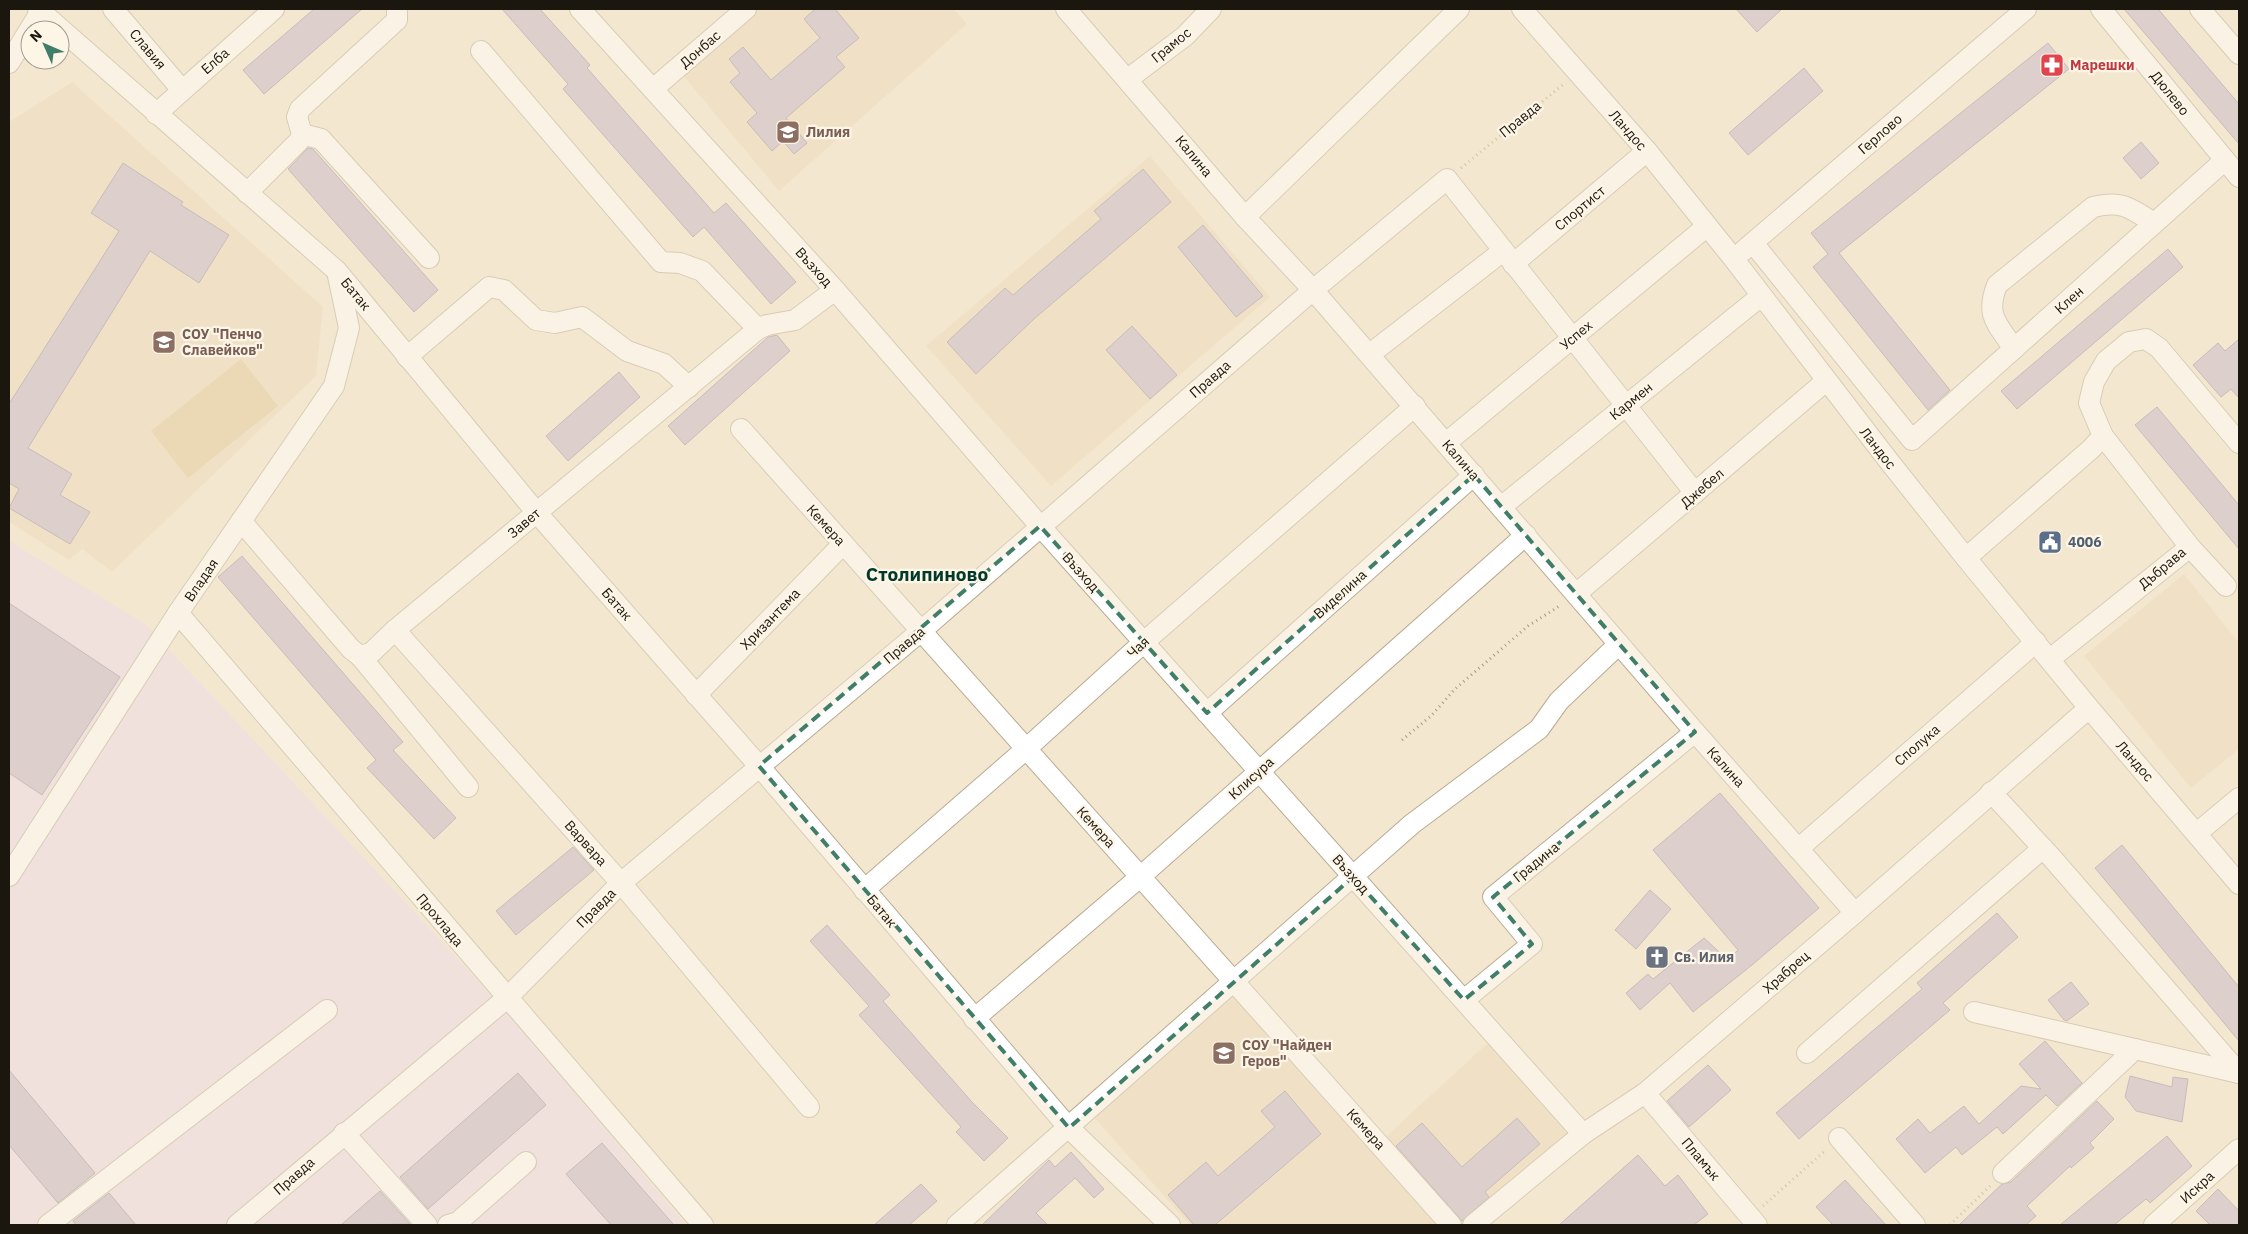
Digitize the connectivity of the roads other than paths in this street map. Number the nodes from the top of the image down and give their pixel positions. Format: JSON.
{"nodes":[{"id":1,"x":113,"y":9,"type":"edge"},
{"id":2,"x":274,"y":9,"type":"edge"},
{"id":3,"x":397,"y":9,"type":"edge"},
{"id":4,"x":580,"y":9,"type":"edge"},
{"id":5,"x":746,"y":9,"type":"edge"},
{"id":6,"x":1066,"y":9,"type":"edge"},
{"id":7,"x":1211,"y":9,"type":"edge"},
{"id":8,"x":1459,"y":9,"type":"edge"},
{"id":9,"x":1522,"y":9,"type":"edge"},
{"id":10,"x":2026,"y":9,"type":"edge"},
{"id":11,"x":2101,"y":9,"type":"edge"},
{"id":12,"x":2200,"y":9,"type":"edge"},
{"id":13,"x":40,"y":10,"type":"edge"},
{"id":14,"x":481,"y":51,"type":"dead end"},
{"id":15,"x":2239,"y":54,"type":"edge"},
{"id":16,"x":9,"y":63,"type":"edge"},
{"id":17,"x":1128,"y":79,"type":"junction"},
{"id":18,"x":653,"y":89,"type":"junction"},
{"id":19,"x":182,"y":90,"type":"junction"},
{"id":20,"x":156,"y":114,"type":"junction"},
{"id":21,"x":302,"y":134,"type":"junction"},
{"id":22,"x":1647,"y":152,"type":"junction"},
{"id":23,"x":2225,"y":160,"type":"junction"},
{"id":24,"x":2239,"y":177,"type":"edge"},
{"id":25,"x":247,"y":193,"type":"junction"},
{"id":26,"x":1245,"y":217,"type":"junction"},
{"id":27,"x":2154,"y":223,"type":"junction"},
{"id":28,"x":1706,"y":226,"type":"junction"},
{"id":29,"x":1753,"y":243,"type":"junction"},
{"id":30,"x":429,"y":258,"type":"dead end"},
{"id":31,"x":1508,"y":258,"type":"junction"},
{"id":32,"x":1733,"y":258,"type":"junction"},
{"id":33,"x":337,"y":271,"type":"junction"},
{"id":34,"x":835,"y":290,"type":"junction"},
{"id":35,"x":1313,"y":290,"type":"junction"},
{"id":36,"x":1761,"y":296,"type":"junction"},
{"id":37,"x":758,"y":330,"type":"junction"},
{"id":38,"x":1572,"y":338,"type":"junction"},
{"id":39,"x":2014,"y":349,"type":"junction"},
{"id":40,"x":1370,"y":354,"type":"junction"},
{"id":41,"x":407,"y":357,"type":"junction"},
{"id":42,"x":1826,"y":381,"type":"junction"},
{"id":43,"x":689,"y":387,"type":"junction"},
{"id":44,"x":1415,"y":406,"type":"junction"},
{"id":45,"x":1626,"y":406,"type":"junction"},
{"id":46,"x":740,"y":429,"type":"dead end"},
{"id":47,"x":2102,"y":436,"type":"junction"},
{"id":48,"x":1446,"y":443,"type":"junction"},
{"id":49,"x":2239,"y":443,"type":"edge"},
{"id":50,"x":1474,"y":475,"type":"junction"},
{"id":51,"x":1695,"y":493,"type":"junction"},
{"id":52,"x":1501,"y":507,"type":"junction"},
{"id":53,"x":536,"y":513,"type":"junction"},
{"id":54,"x":241,"y":521,"type":"junction"},
{"id":55,"x":1040,"y":526,"type":"junction"},
{"id":56,"x":1526,"y":535,"type":"junction"},
{"id":57,"x":843,"y":544,"type":"junction"},
{"id":58,"x":2190,"y":547,"type":"junction"},
{"id":59,"x":1966,"y":558,"type":"junction"},
{"id":60,"x":2226,"y":586,"type":"dead end"},
{"id":61,"x":1576,"y":594,"type":"junction"},
{"id":62,"x":178,"y":613,"type":"junction"},
{"id":63,"x":394,"y":630,"type":"junction"},
{"id":64,"x":921,"y":631,"type":"junction"},
{"id":65,"x":1144,"y":642,"type":"junction"},
{"id":66,"x":2036,"y":642,"type":"junction"},
{"id":67,"x":1619,"y":644,"type":"junction"},
{"id":68,"x":360,"y":656,"type":"junction"},
{"id":69,"x":2050,"y":659,"type":"junction"},
{"id":70,"x":696,"y":695,"type":"junction"},
{"id":71,"x":2089,"y":708,"type":"junction"},
{"id":72,"x":1207,"y":713,"type":"junction"},
{"id":73,"x":1695,"y":732,"type":"junction"},
{"id":74,"x":1026,"y":749,"type":"junction"},
{"id":75,"x":758,"y":766,"type":"junction"},
{"id":76,"x":1259,"y":771,"type":"junction"},
{"id":77,"x":468,"y":788,"type":"dead end"},
{"id":78,"x":1991,"y":792,"type":"junction"},
{"id":79,"x":2239,"y":798,"type":"edge"},
{"id":80,"x":2197,"y":833,"type":"junction"},
{"id":81,"x":2043,"y":848,"type":"junction"},
{"id":82,"x":1798,"y":849,"type":"junction"},
{"id":83,"x":9,"y":876,"type":"edge"},
{"id":84,"x":1140,"y":876,"type":"junction"},
{"id":85,"x":1353,"y":876,"type":"junction"},
{"id":86,"x":621,"y":883,"type":"junction"},
{"id":87,"x":2239,"y":884,"type":"edge"},
{"id":88,"x":864,"y":890,"type":"junction"},
{"id":89,"x":1855,"y":913,"type":"junction"},
{"id":90,"x":1233,"y":981,"type":"junction"},
{"id":91,"x":507,"y":998,"type":"junction"},
{"id":92,"x":1464,"y":1000,"type":"junction"},
{"id":93,"x":327,"y":1010,"type":"dead end"},
{"id":94,"x":1974,"y":1012,"type":"dead end"},
{"id":95,"x":974,"y":1019,"type":"junction"},
{"id":96,"x":2135,"y":1049,"type":"junction"},
{"id":97,"x":1807,"y":1053,"type":"dead end"},
{"id":98,"x":2239,"y":1073,"type":"edge"},
{"id":99,"x":1645,"y":1093,"type":"junction"},
{"id":100,"x":809,"y":1107,"type":"dead end"},
{"id":101,"x":1069,"y":1128,"type":"junction"},
{"id":102,"x":344,"y":1133,"type":"junction"},
{"id":103,"x":1583,"y":1134,"type":"junction"},
{"id":104,"x":1839,"y":1138,"type":"road end"},
{"id":105,"x":2239,"y":1149,"type":"edge"},
{"id":106,"x":526,"y":1162,"type":"dead end"},
{"id":107,"x":2003,"y":1174,"type":"road end"},
{"id":108,"x":1753,"y":1221,"type":"edge"},
{"id":109,"x":48,"y":1225,"type":"edge"},
{"id":110,"x":237,"y":1225,"type":"edge"},
{"id":111,"x":427,"y":1225,"type":"edge"},
{"id":112,"x":448,"y":1225,"type":"edge"},
{"id":113,"x":704,"y":1225,"type":"edge"},
{"id":114,"x":958,"y":1225,"type":"edge"},
{"id":115,"x":1170,"y":1225,"type":"edge"},
{"id":116,"x":1451,"y":1225,"type":"edge"},
{"id":117,"x":1473,"y":1225,"type":"edge"},
{"id":118,"x":1915,"y":1225,"type":"edge"},
{"id":119,"x":2154,"y":1225,"type":"edge"}],
"edges":[{"from":1,"to":19,"type":"street","name":"Славия"},
{"from":2,"to":19,"type":"street","name":"Елба"},
{"from":3,"to":21,"type":"street"},
{"from":4,"to":18,"type":"street","name":"Възход"},
{"from":5,"to":18,"type":"street","name":"Донбас"},
{"from":6,"to":17,"type":"street","name":"Калина"},
{"from":7,"to":17,"type":"street","name":"Грамос"},
{"from":8,"to":26,"type":"street"},
{"from":9,"to":22,"type":"street","name":"Ландос"},
{"from":10,"to":29,"type":"street","name":"Герлово"},
{"from":11,"to":23,"type":"street","name":"Дюлево"},
{"from":12,"to":15,"type":"street"},
{"from":13,"to":16,"type":"street"},
{"from":13,"to":20,"type":"street","name":"Батак"},
{"from":14,"to":37,"type":"street"},
{"from":17,"to":26,"type":"street","name":"Калина"},
{"from":18,"to":34,"type":"street","name":"Възход"},
{"from":19,"to":20,"type":"street","name":"Елба"},
{"from":20,"to":25,"type":"street","name":"Батак"},
{"from":21,"to":25,"type":"street"},
{"from":21,"to":30,"type":"street"},
{"from":22,"to":28,"type":"street","name":"Ландос"},
{"from":22,"to":31,"type":"street","name":"Спортист"},
{"from":23,"to":24,"type":"street","name":"Дюлево"},
{"from":23,"to":27,"type":"street","name":"Клен"},
{"from":25,"to":33,"type":"street","name":"Батак"},
{"from":26,"to":35,"type":"street","name":"Калина"},
{"from":27,"to":39,"type":"street","name":"Клен"},
{"from":27,"to":39,"type":"street"},
{"from":28,"to":32,"type":"street","name":"Ландос"},
{"from":28,"to":38,"type":"street","name":"Успех"},
{"from":29,"to":32,"type":"street","name":"Герлово"},
{"from":29,"to":39,"type":"street","name":"Клен"},
{"from":31,"to":35,"type":"street","name":"Правда"},
{"from":31,"to":38,"type":"street"},
{"from":31,"to":40,"type":"street","name":"Спортист"},
{"from":32,"to":36,"type":"street","name":"Ландос"},
{"from":33,"to":41,"type":"street","name":"Батак"},
{"from":33,"to":54,"type":"street","name":"Владая"},
{"from":34,"to":37,"type":"street","name":"Завет"},
{"from":34,"to":55,"type":"street","name":"Възход"},
{"from":35,"to":40,"type":"street","name":"Калина"},
{"from":35,"to":55,"type":"street","name":"Правда"},
{"from":36,"to":42,"type":"street","name":"Ландос"},
{"from":36,"to":45,"type":"street","name":"Кармен"},
{"from":37,"to":43,"type":"street","name":"Завет"},
{"from":38,"to":45,"type":"street"},
{"from":38,"to":48,"type":"street","name":"Успех"},
{"from":40,"to":44,"type":"street","name":"Калина"},
{"from":41,"to":43,"type":"street"},
{"from":41,"to":53,"type":"street","name":"Батак"},
{"from":42,"to":51,"type":"street","name":"Джебел"},
{"from":42,"to":59,"type":"street","name":"Ландос"},
{"from":43,"to":53,"type":"street","name":"Завет"},
{"from":44,"to":48,"type":"street","name":"Калина"},
{"from":44,"to":65,"type":"street","name":"Чая"},
{"from":45,"to":51,"type":"street"},
{"from":45,"to":52,"type":"street","name":"Кармен"},
{"from":46,"to":57,"type":"street","name":"Кемера"},
{"from":47,"to":49,"type":"street","name":"Дъбрава"},
{"from":47,"to":58,"type":"street","name":"Дъбрава"},
{"from":47,"to":59,"type":"street"},
{"from":48,"to":50,"type":"street","name":"Калина"},
{"from":50,"to":52,"type":"street","name":"Калина"},
{"from":50,"to":72,"type":"street","name":"Виделина"},
{"from":51,"to":61,"type":"street","name":"Джебел"},
{"from":52,"to":56,"type":"street","name":"Калина"},
{"from":53,"to":63,"type":"street","name":"Завет"},
{"from":53,"to":70,"type":"street","name":"Батак"},
{"from":54,"to":62,"type":"street","name":"Владая"},
{"from":54,"to":68,"type":"street"},
{"from":55,"to":64,"type":"street","name":"Правда"},
{"from":55,"to":65,"type":"street","name":"Възход"},
{"from":56,"to":61,"type":"street","name":"Калина"},
{"from":56,"to":76,"type":"street","name":"Клисура"},
{"from":57,"to":64,"type":"street","name":"Кемера"},
{"from":57,"to":70,"type":"street","name":"Хризантема"},
{"from":58,"to":60,"type":"street"},
{"from":58,"to":69,"type":"street","name":"Дъбрава"},
{"from":59,"to":66,"type":"street","name":"Ландос"},
{"from":61,"to":67,"type":"street","name":"Калина"},
{"from":62,"to":83,"type":"street","name":"Владая"},
{"from":62,"to":91,"type":"street","name":"Прохлада"},
{"from":63,"to":68,"type":"street","name":"Завет"},
{"from":63,"to":86,"type":"street","name":"Варвара"},
{"from":64,"to":74,"type":"street","name":"Кемера"},
{"from":64,"to":75,"type":"street","name":"Правда"},
{"from":65,"to":72,"type":"street","name":"Възход"},
{"from":65,"to":74,"type":"street","name":"Чая"},
{"from":66,"to":69,"type":"street","name":"Ландос"},
{"from":66,"to":82,"type":"street","name":"Сполука"},
{"from":67,"to":73,"type":"street","name":"Калина"},
{"from":67,"to":85,"type":"street"},
{"from":68,"to":77,"type":"street"},
{"from":69,"to":71,"type":"street","name":"Ландос"},
{"from":70,"to":75,"type":"street","name":"Батак"},
{"from":71,"to":78,"type":"street","name":"Храбрец"},
{"from":71,"to":80,"type":"street","name":"Ландос"},
{"from":72,"to":76,"type":"street","name":"Възход"},
{"from":73,"to":82,"type":"street","name":"Калина"},
{"from":73,"to":92,"type":"street","name":"Градина"},
{"from":74,"to":84,"type":"street","name":"Кемера"},
{"from":74,"to":88,"type":"street","name":"Чая"},
{"from":75,"to":86,"type":"street","name":"Правда"},
{"from":75,"to":88,"type":"street","name":"Батак"},
{"from":76,"to":84,"type":"street","name":"Клисура"},
{"from":76,"to":85,"type":"street","name":"Възход"},
{"from":78,"to":81,"type":"street"},
{"from":78,"to":89,"type":"street","name":"Храбрец"},
{"from":79,"to":80,"type":"street"},
{"from":80,"to":87,"type":"street","name":"Ландос"},
{"from":81,"to":97,"type":"street"},
{"from":81,"to":98,"type":"street"},
{"from":82,"to":89,"type":"street","name":"Калина"},
{"from":84,"to":90,"type":"street","name":"Кемера"},
{"from":84,"to":95,"type":"street","name":"Клисура"},
{"from":85,"to":90,"type":"street"},
{"from":85,"to":92,"type":"street","name":"Възход"},
{"from":86,"to":91,"type":"street","name":"Правда"},
{"from":86,"to":100,"type":"street","name":"Варвара"},
{"from":88,"to":95,"type":"street","name":"Батак"},
{"from":89,"to":99,"type":"street","name":"Храбрец"},
{"from":90,"to":101,"type":"street"},
{"from":90,"to":116,"type":"street","name":"Кемера"},
{"from":91,"to":102,"type":"street","name":"Правда"},
{"from":91,"to":113,"type":"street","name":"Прохлада"},
{"from":92,"to":103,"type":"street","name":"Възход"},
{"from":93,"to":109,"type":"street"},
{"from":94,"to":96,"type":"street"},
{"from":95,"to":101,"type":"street","name":"Батак"},
{"from":96,"to":98,"type":"street"},
{"from":96,"to":107,"type":"street"},
{"from":99,"to":103,"type":"street","name":"Храбрец"},
{"from":99,"to":108,"type":"street","name":"Пламък"},
{"from":101,"to":114,"type":"street"},
{"from":101,"to":115,"type":"street","name":"Батак"},
{"from":102,"to":110,"type":"street","name":"Правда"},
{"from":102,"to":111,"type":"street"},
{"from":103,"to":117,"type":"street","name":"Храбрец"},
{"from":104,"to":118,"type":"street"},
{"from":105,"to":119,"type":"street","name":"Искра"},
{"from":106,"to":112,"type":"street"}]}
